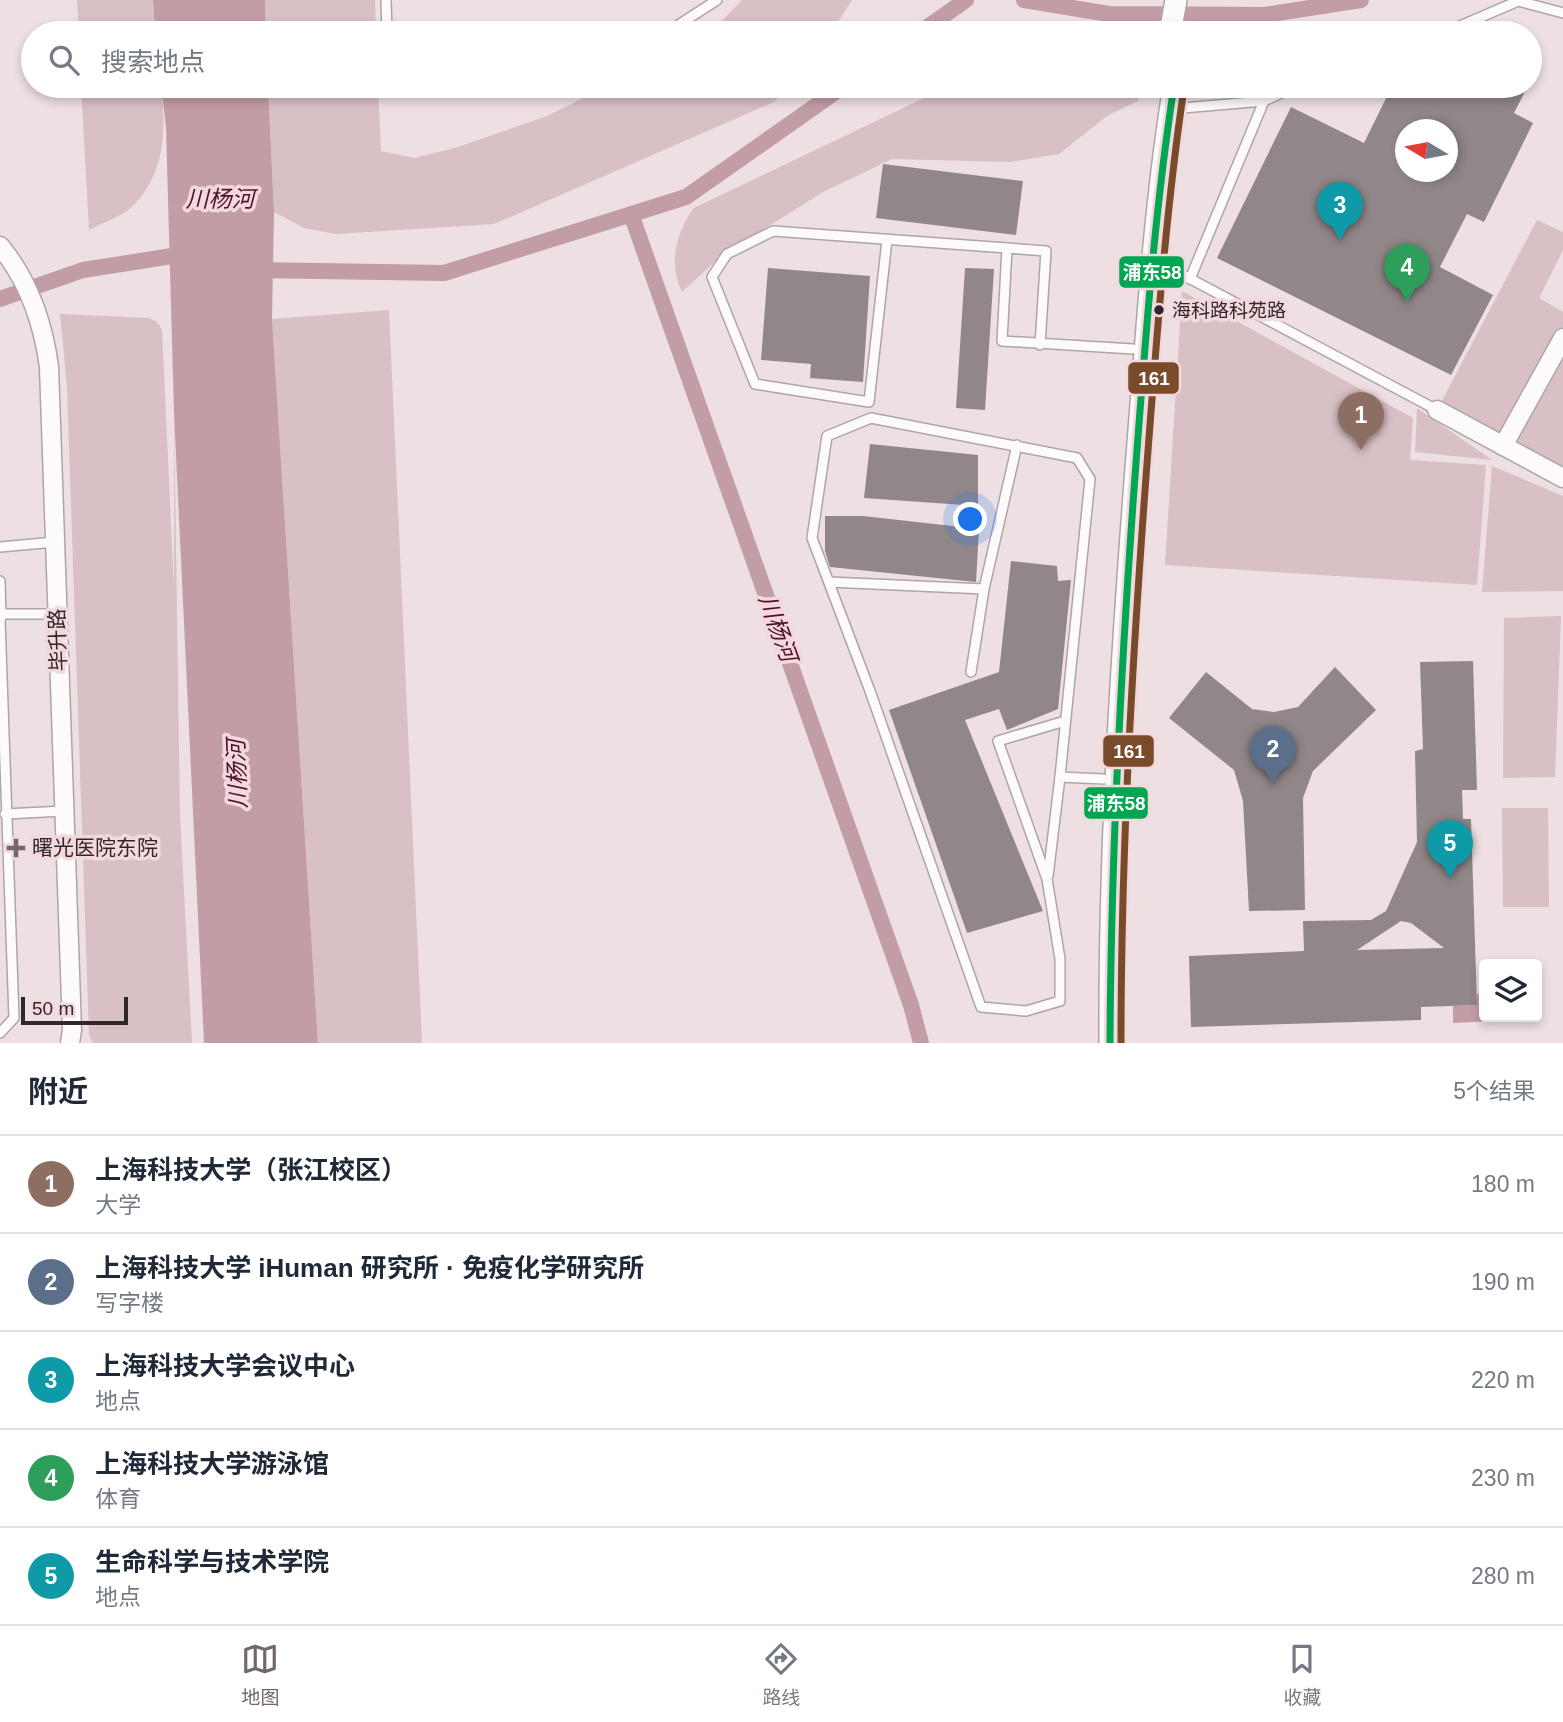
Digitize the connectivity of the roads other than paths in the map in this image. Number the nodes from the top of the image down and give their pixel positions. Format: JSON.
{"nodes":[{"id":1,"x":386,"y":0,"type":"edge"},
{"id":2,"x":717,"y":0,"type":"edge"},
{"id":3,"x":1176,"y":0,"type":"edge"},
{"id":4,"x":1189,"y":0,"type":"edge"},
{"id":5,"x":1563,"y":13,"type":"edge"},
{"id":6,"x":387,"y":21,"type":"edge"},
{"id":7,"x":685,"y":21,"type":"edge"},
{"id":8,"x":1172,"y":21,"type":"edge"},
{"id":9,"x":1185,"y":21,"type":"edge"},
{"id":10,"x":1472,"y":21,"type":"edge"},
{"id":11,"x":1159,"y":98,"type":"edge"},
{"id":12,"x":1172,"y":98,"type":"edge"},
{"id":13,"x":1270,"y":98,"type":"edge"},
{"id":14,"x":1264,"y":101,"type":"junction"},
{"id":15,"x":1170,"y":109,"type":"junction"},
{"id":16,"x":887,"y":240,"type":"junction"},
{"id":17,"x":1007,"y":248,"type":"junction"},
{"id":18,"x":4,"y":251,"type":"edge"},
{"id":19,"x":1152,"y":259,"type":"junction"},
{"id":20,"x":1190,"y":279,"type":"junction"},
{"id":21,"x":1563,"y":338,"type":"edge"},
{"id":22,"x":1040,"y":345,"type":"junction"},
{"id":23,"x":1133,"y":349,"type":"junction"},
{"id":24,"x":1437,"y":410,"type":"joint"},
{"id":25,"x":1017,"y":445,"type":"junction"},
{"id":26,"x":1503,"y":446,"type":"junction"},
{"id":27,"x":1563,"y":478,"type":"edge"},
{"id":28,"x":55,"y":542,"type":"junction"},
{"id":29,"x":0,"y":547,"type":"edge"},
{"id":30,"x":0,"y":581,"type":"edge"},
{"id":31,"x":829,"y":582,"type":"junction"},
{"id":32,"x":984,"y":589,"type":"junction"},
{"id":33,"x":57,"y":614,"type":"junction"},
{"id":34,"x":1,"y":618,"type":"edge"},
{"id":35,"x":971,"y":672,"type":"dead end"},
{"id":36,"x":1065,"y":721,"type":"junction"},
{"id":37,"x":1060,"y":777,"type":"junction"},
{"id":38,"x":1103,"y":779,"type":"junction"},
{"id":39,"x":64,"y":811,"type":"junction"},
{"id":40,"x":5,"y":814,"type":"junction"},
{"id":41,"x":1047,"y":879,"type":"junction"},
{"id":42,"x":0,"y":1033,"type":"edge"},
{"id":43,"x":74,"y":1039,"type":"edge"},
{"id":44,"x":1097,"y":1043,"type":"edge"},
{"id":45,"x":1110,"y":1043,"type":"edge"}],
"edges":[{"from":1,"to":6,"type":"lane"},
{"from":2,"to":7,"type":"lane"},
{"from":3,"to":8,"type":"street"},
{"from":4,"to":9,"type":"street"},
{"from":5,"to":10,"type":"lane"},
{"from":11,"to":23,"type":"street"},
{"from":12,"to":15,"type":"street"},
{"from":13,"to":14,"type":"lane"},
{"from":14,"to":15,"type":"lane"},
{"from":14,"to":20,"type":"lane"},
{"from":15,"to":19,"type":"street"},
{"from":16,"to":16,"type":"lane"},
{"from":16,"to":17,"type":"lane"},
{"from":17,"to":22,"type":"lane"},
{"from":17,"to":22,"type":"lane"},
{"from":18,"to":28,"type":"street","name":"毕升路"},
{"from":19,"to":20,"type":"lane"},
{"from":19,"to":45,"type":"street"},
{"from":20,"to":24,"type":"lane"},
{"from":21,"to":26,"type":"street"},
{"from":22,"to":23,"type":"lane"},
{"from":23,"to":38,"type":"street"},
{"from":24,"to":26,"type":"street"},
{"from":25,"to":31,"type":"lane"},
{"from":25,"to":32,"type":"lane"},
{"from":25,"to":36,"type":"lane"},
{"from":26,"to":27,"type":"street"},
{"from":28,"to":29,"type":"lane"},
{"from":28,"to":33,"type":"street","name":"毕升路"},
{"from":30,"to":34,"type":"lane"},
{"from":31,"to":32,"type":"lane"},
{"from":31,"to":41,"type":"lane"},
{"from":32,"to":35,"type":"lane"},
{"from":33,"to":34,"type":"lane"},
{"from":33,"to":39,"type":"street","name":"毕升路"},
{"from":34,"to":40,"type":"lane"},
{"from":36,"to":37,"type":"lane"},
{"from":36,"to":41,"type":"lane"},
{"from":37,"to":38,"type":"lane"},
{"from":37,"to":41,"type":"lane"},
{"from":38,"to":44,"type":"street"},
{"from":39,"to":40,"type":"lane"},
{"from":39,"to":43,"type":"street","name":"毕升路"},
{"from":40,"to":42,"type":"lane"}]}
